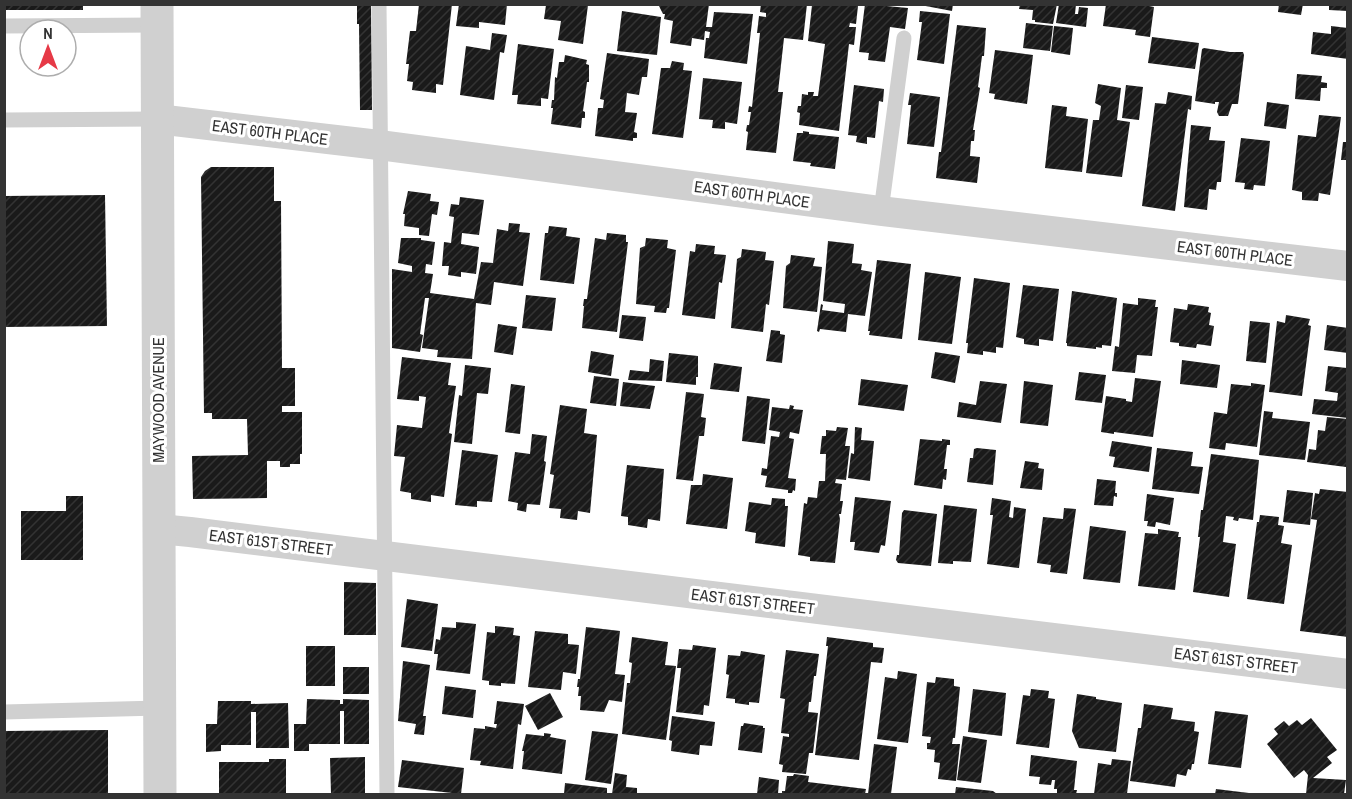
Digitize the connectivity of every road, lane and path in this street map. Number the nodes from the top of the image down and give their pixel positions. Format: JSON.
{"nodes":[{"id":1,"x":379,"y":4,"type":"edge"},
{"id":2,"x":157,"y":15,"type":"edge"},
{"id":3,"x":4,"y":26,"type":"edge"},
{"id":4,"x":904,"y":38,"type":"dead end"},
{"id":5,"x":157,"y":119,"type":"junction"},
{"id":6,"x":4,"y":120,"type":"edge"},
{"id":7,"x":379,"y":145,"type":"junction"},
{"id":8,"x":881,"y":211,"type":"junction"},
{"id":9,"x":1347,"y":266,"type":"edge"},
{"id":10,"x":159,"y":530,"type":"junction"},
{"id":11,"x":383,"y":556,"type":"junction"},
{"id":12,"x":1347,"y":674,"type":"edge"},
{"id":13,"x":159,"y":708,"type":"junction"},
{"id":14,"x":4,"y":712,"type":"edge"},
{"id":15,"x":159,"y":795,"type":"edge"},
{"id":16,"x":387,"y":795,"type":"edge"}],
"edges":[{"from":1,"to":7,"type":"lane"},
{"from":2,"to":3,"type":"lane"},
{"from":2,"to":5,"type":"street","name":"MAYWOOD AVENUE"},
{"from":4,"to":8,"type":"lane"},
{"from":5,"to":6,"type":"lane"},
{"from":5,"to":7,"type":"street","name":"EAST 60TH PLACE"},
{"from":5,"to":10,"type":"street","name":"MAYWOOD AVENUE"},
{"from":7,"to":8,"type":"street","name":"EAST 60TH PLACE"},
{"from":7,"to":11,"type":"lane"},
{"from":8,"to":9,"type":"street","name":"EAST 60TH PLACE"},
{"from":10,"to":11,"type":"street","name":"EAST 61ST STREET"},
{"from":10,"to":13,"type":"street","name":"MAYWOOD AVENUE"},
{"from":11,"to":12,"type":"street","name":"EAST 61ST STREET"},
{"from":11,"to":16,"type":"lane"},
{"from":13,"to":14,"type":"lane"},
{"from":13,"to":15,"type":"street","name":"MAYWOOD AVENUE"}]}
